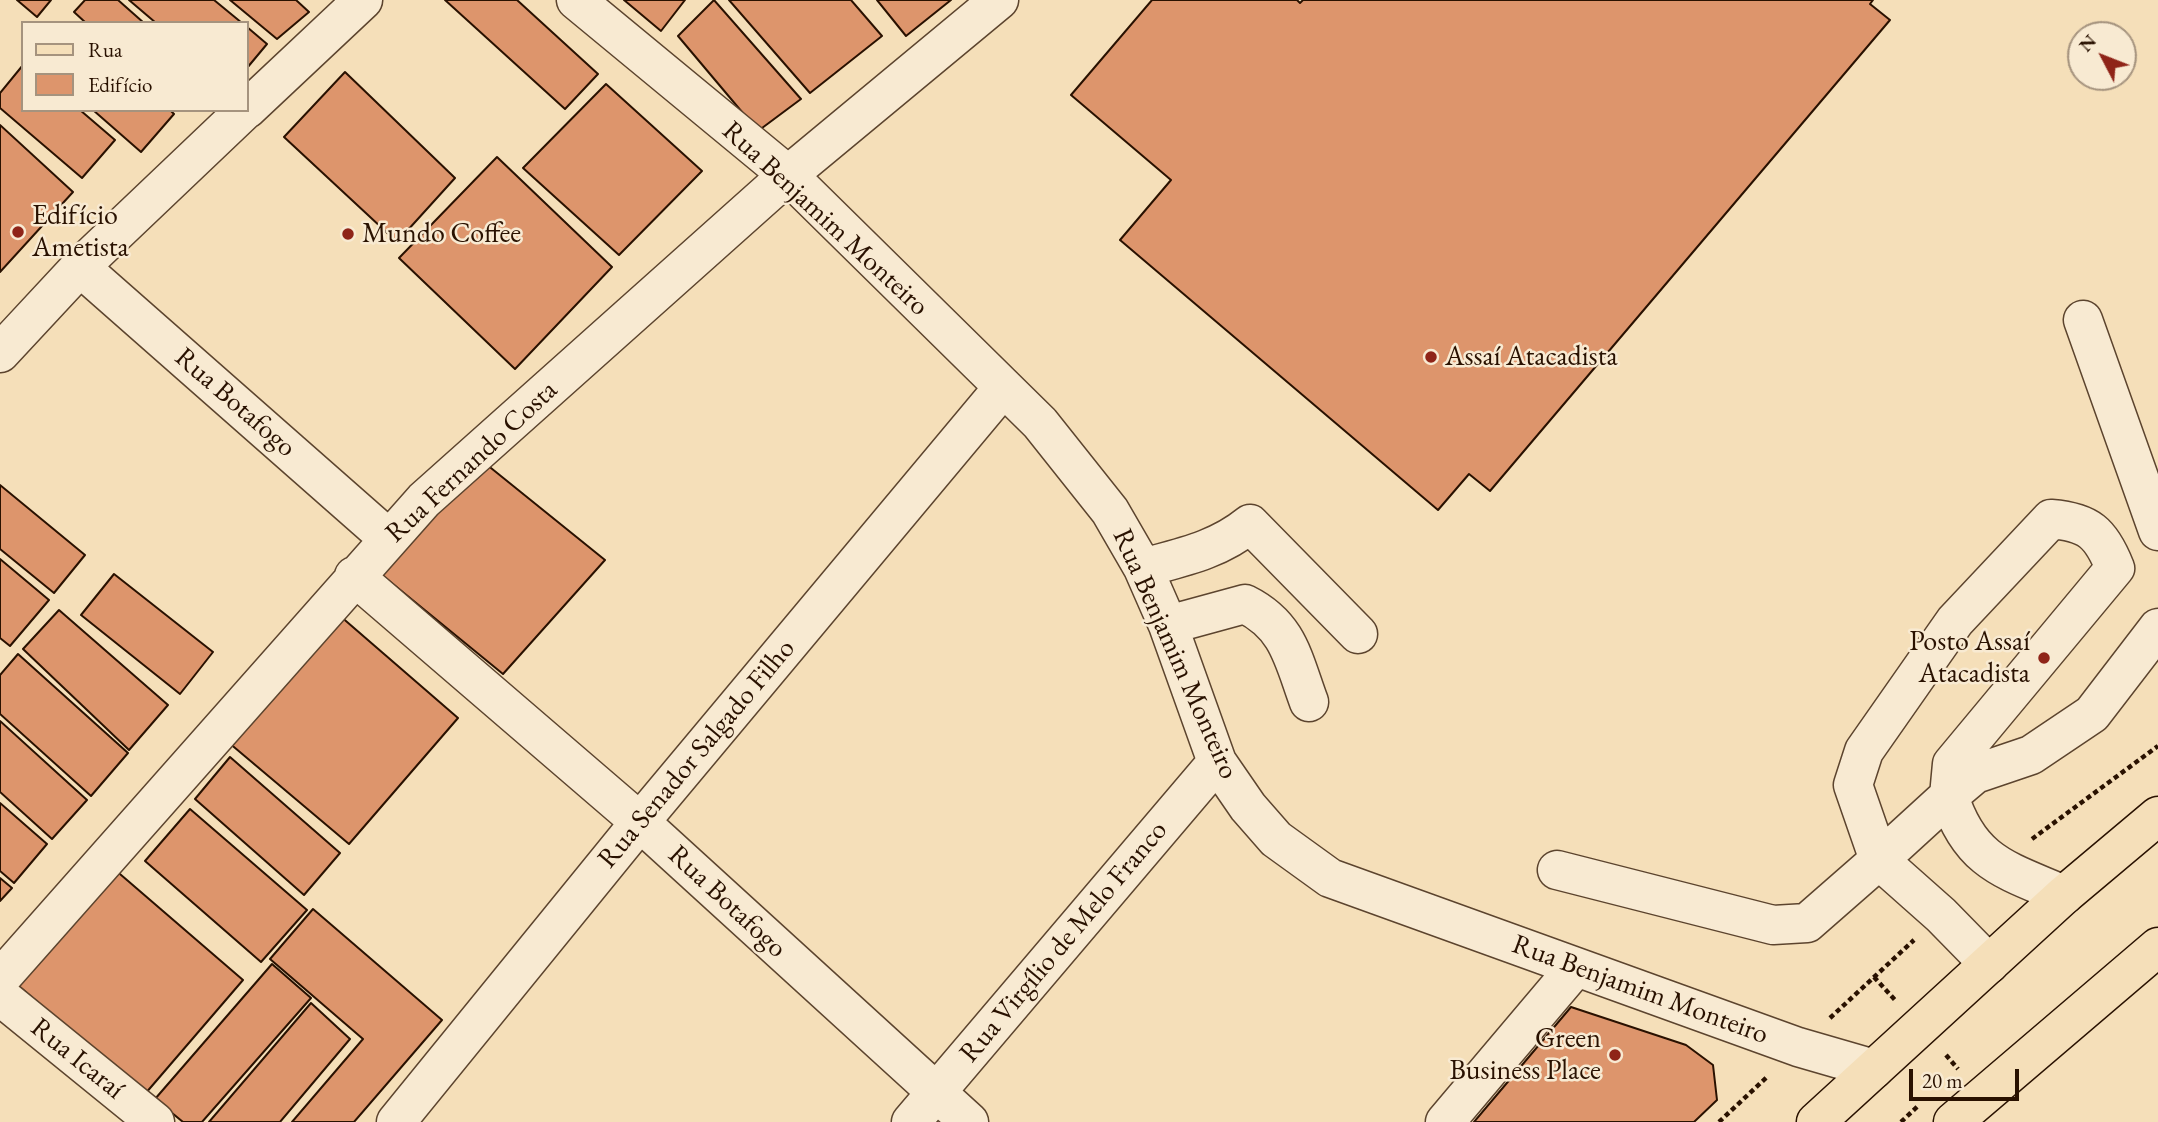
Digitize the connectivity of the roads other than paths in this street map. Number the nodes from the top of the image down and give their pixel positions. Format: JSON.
{"nodes":[{"id":1,"x":363,"y":0,"type":"edge"},
{"id":2,"x":576,"y":0,"type":"edge"},
{"id":3,"x":999,"y":0,"type":"edge"},
{"id":4,"x":248,"y":108,"type":"edge"},
{"id":5,"x":244,"y":112,"type":"edge"},
{"id":6,"x":788,"y":175,"type":"junction"},
{"id":7,"x":80,"y":267,"type":"junction"},
{"id":8,"x":2083,"y":320,"type":"dead end"},
{"id":9,"x":0,"y":353,"type":"edge"},
{"id":10,"x":1002,"y":389,"type":"junction"},
{"id":11,"x":2158,"y":531,"type":"edge"},
{"id":12,"x":389,"y":539,"type":"junction"},
{"id":13,"x":1143,"y":568,"type":"junction"},
{"id":14,"x":354,"y":576,"type":"junction"},
{"id":15,"x":1168,"y":625,"type":"junction"},
{"id":16,"x":2158,"y":628,"type":"edge"},
{"id":17,"x":1357,"y":634,"type":"dead end"},
{"id":18,"x":1309,"y":702,"type":"dead end"},
{"id":19,"x":1217,"y":762,"type":"junction"},
{"id":20,"x":1949,"y":796,"type":"junction"},
{"id":21,"x":2158,"y":816,"type":"edge"},
{"id":22,"x":640,"y":822,"type":"junction"},
{"id":23,"x":1879,"y":860,"type":"junction"},
{"id":24,"x":1558,"y":870,"type":"dead end"},
{"id":25,"x":2064,"y":895,"type":"junction"},
{"id":26,"x":2158,"y":947,"type":"edge"},
{"id":27,"x":1989,"y":964,"type":"junction"},
{"id":28,"x":1576,"y":967,"type":"junction"},
{"id":29,"x":0,"y":979,"type":"edge"},
{"id":30,"x":0,"y":996,"type":"edge"},
{"id":31,"x":1874,"y":1069,"type":"junction"},
{"id":32,"x":936,"y":1093,"type":"junction"},
{"id":33,"x":1956,"y":1121,"type":"edge"},
{"id":34,"x":155,"y":1122,"type":"edge"},
{"id":35,"x":396,"y":1122,"type":"edge"},
{"id":36,"x":911,"y":1122,"type":"edge"},
{"id":37,"x":969,"y":1122,"type":"edge"},
{"id":38,"x":1445,"y":1122,"type":"edge"},
{"id":39,"x":1816,"y":1122,"type":"edge"}],
"edges":[{"from":1,"to":4,"type":"street"},
{"from":2,"to":6,"type":"street","name":"Rua Benjamim Monteiro"},
{"from":3,"to":6,"type":"street","name":"Rua Fernando Costa"},
{"from":5,"to":7,"type":"street"},
{"from":6,"to":10,"type":"street","name":"Rua Benjamim Monteiro"},
{"from":6,"to":12,"type":"street","name":"Rua Fernando Costa"},
{"from":7,"to":9,"type":"street"},
{"from":7,"to":12,"type":"street","name":"Rua Botafogo"},
{"from":8,"to":11,"type":"street"},
{"from":10,"to":13,"type":"street","name":"Rua Benjamim Monteiro"},
{"from":10,"to":22,"type":"street","name":"Rua Senador Salgado Filho"},
{"from":12,"to":14,"type":"street","name":"Rua Fernando Costa"},
{"from":13,"to":15,"type":"street","name":"Rua Benjamim Monteiro"},
{"from":13,"to":17,"type":"street"},
{"from":14,"to":22,"type":"street","name":"Rua Botafogo"},
{"from":14,"to":29,"type":"street","name":"Rua Fernando Costa"},
{"from":15,"to":18,"type":"street"},
{"from":15,"to":19,"type":"street","name":"Rua Benjamim Monteiro"},
{"from":16,"to":20,"type":"street"},
{"from":19,"to":28,"type":"street","name":"Rua Benjamim Monteiro"},
{"from":19,"to":32,"type":"street","name":"Rua Virgílio de Melo Franco"},
{"from":20,"to":23,"type":"street"},
{"from":20,"to":23,"type":"street"},
{"from":20,"to":25,"type":"street"},
{"from":21,"to":25,"type":"main road"},
{"from":22,"to":32,"type":"street","name":"Rua Botafogo"},
{"from":22,"to":35,"type":"street","name":"Rua Senador Salgado Filho"},
{"from":23,"to":24,"type":"street"},
{"from":23,"to":27,"type":"street"},
{"from":25,"to":27,"type":"main road"},
{"from":26,"to":33,"type":"main road"},
{"from":27,"to":31,"type":"main road"},
{"from":28,"to":31,"type":"street","name":"Rua Benjamim Monteiro"},
{"from":28,"to":38,"type":"street"},
{"from":30,"to":34,"type":"street","name":"Rua Icaraí"},
{"from":31,"to":39,"type":"main road"},
{"from":32,"to":36,"type":"street","name":"Rua Virgílio de Melo Franco"},
{"from":32,"to":37,"type":"street","name":"Rua Botafogo"}]}
